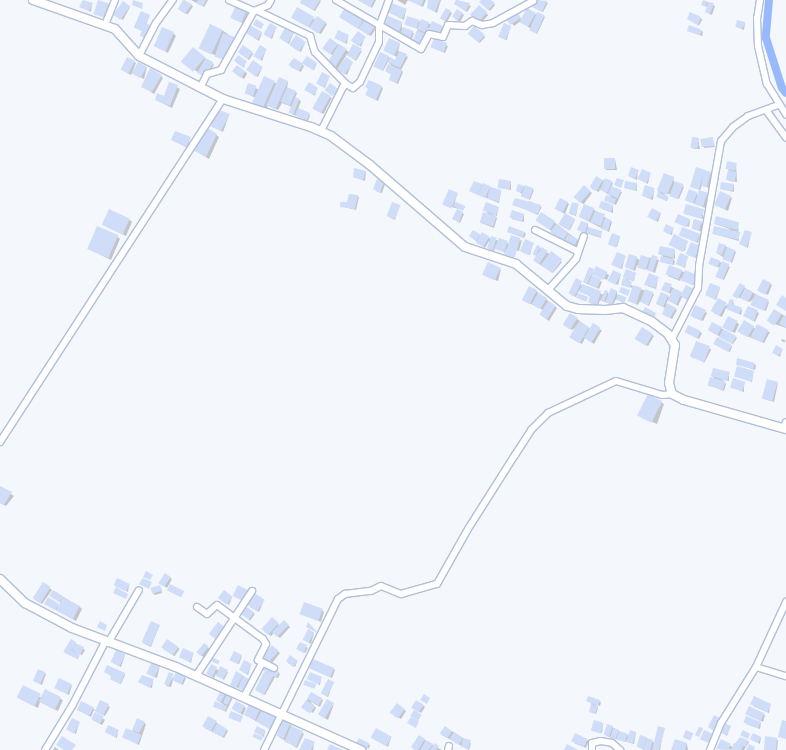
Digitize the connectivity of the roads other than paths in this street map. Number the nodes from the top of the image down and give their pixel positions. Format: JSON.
{"nodes":[{"id":1,"x":115,"y":0,"type":"edge"},
{"id":2,"x":172,"y":0,"type":"edge"},
{"id":3,"x":229,"y":0,"type":"edge"},
{"id":4,"x":271,"y":0,"type":"edge"},
{"id":5,"x":336,"y":0,"type":"edge"},
{"id":6,"x":388,"y":0,"type":"edge"},
{"id":7,"x":760,"y":0,"type":"edge"},
{"id":8,"x":38,"y":1,"type":"edge"},
{"id":9,"x":533,"y":1,"type":"edge"},
{"id":10,"x":256,"y":11,"type":"junction"},
{"id":11,"x":106,"y":25,"type":"junction"},
{"id":12,"x":379,"y":27,"type":"junction"},
{"id":13,"x":139,"y":56,"type":"junction"},
{"id":14,"x":346,"y":84,"type":"junction"},
{"id":15,"x":200,"y":88,"type":"junction"},
{"id":16,"x":223,"y":99,"type":"junction"},
{"id":17,"x":778,"y":105,"type":"junction"},
{"id":18,"x":766,"y":110,"type":"junction"},
{"id":19,"x":786,"y":115,"type":"edge"},
{"id":20,"x":321,"y":132,"type":"junction"},
{"id":21,"x":786,"y":138,"type":"edge"},
{"id":22,"x":535,"y":230,"type":"dead end"},
{"id":23,"x":584,"y":236,"type":"dead end"},
{"id":24,"x":577,"y":251,"type":"junction"},
{"id":25,"x":548,"y":290,"type":"junction"},
{"id":26,"x":672,"y":339,"type":"junction"},
{"id":27,"x":672,"y":394,"type":"junction"},
{"id":28,"x":785,"y":426,"type":"edge"},
{"id":29,"x":0,"y":442,"type":"edge"},
{"id":30,"x":0,"y":579,"type":"edge"},
{"id":31,"x":139,"y":590,"type":"dead end"},
{"id":32,"x":252,"y":592,"type":"dead end"},
{"id":33,"x":786,"y":602,"type":"edge"},
{"id":34,"x":197,"y":607,"type":"dead end"},
{"id":35,"x":235,"y":618,"type":"junction"},
{"id":36,"x":106,"y":643,"type":"junction"},
{"id":37,"x":262,"y":663,"type":"junction"},
{"id":38,"x":756,"y":667,"type":"junction"},
{"id":39,"x":274,"y":668,"type":"dead end"},
{"id":40,"x":196,"y":676,"type":"junction"},
{"id":41,"x":786,"y":676,"type":"edge"},
{"id":42,"x":244,"y":697,"type":"junction"},
{"id":43,"x":280,"y":714,"type":"junction"},
{"id":44,"x":45,"y":750,"type":"edge"},
{"id":45,"x":264,"y":750,"type":"edge"},
{"id":46,"x":361,"y":750,"type":"edge"},
{"id":47,"x":592,"y":750,"type":"edge"},
{"id":48,"x":620,"y":750,"type":"edge"},
{"id":49,"x":710,"y":750,"type":"edge"}],
"edges":[{"from":1,"to":11,"type":"street"},
{"from":2,"to":13,"type":"street"},
{"from":3,"to":10,"type":"street"},
{"from":4,"to":10,"type":"street"},
{"from":5,"to":12,"type":"street"},
{"from":6,"to":12,"type":"street"},
{"from":7,"to":17,"type":"street"},
{"from":8,"to":11,"type":"street"},
{"from":9,"to":12,"type":"street"},
{"from":10,"to":14,"type":"street"},
{"from":10,"to":15,"type":"street"},
{"from":11,"to":13,"type":"street"},
{"from":12,"to":14,"type":"street"},
{"from":13,"to":15,"type":"street"},
{"from":14,"to":20,"type":"street"},
{"from":15,"to":16,"type":"street"},
{"from":16,"to":20,"type":"street"},
{"from":16,"to":29,"type":"street"},
{"from":17,"to":18,"type":"street"},
{"from":17,"to":19,"type":"street"},
{"from":18,"to":21,"type":"street"},
{"from":18,"to":26,"type":"street"},
{"from":20,"to":25,"type":"street"},
{"from":22,"to":24,"type":"street"},
{"from":23,"to":24,"type":"street"},
{"from":24,"to":25,"type":"street"},
{"from":25,"to":26,"type":"street"},
{"from":26,"to":27,"type":"street"},
{"from":27,"to":28,"type":"street"},
{"from":27,"to":43,"type":"street"},
{"from":30,"to":36,"type":"street"},
{"from":31,"to":36,"type":"street"},
{"from":32,"to":35,"type":"street"},
{"from":33,"to":38,"type":"street"},
{"from":34,"to":35,"type":"street"},
{"from":35,"to":37,"type":"street"},
{"from":35,"to":40,"type":"street"},
{"from":36,"to":40,"type":"street"},
{"from":36,"to":44,"type":"street"},
{"from":37,"to":39,"type":"street"},
{"from":37,"to":42,"type":"street"},
{"from":38,"to":41,"type":"street"},
{"from":38,"to":49,"type":"street"},
{"from":40,"to":42,"type":"street"},
{"from":42,"to":43,"type":"street"},
{"from":43,"to":45,"type":"street"},
{"from":43,"to":46,"type":"street"},
{"from":47,"to":48,"type":"street"}]}
